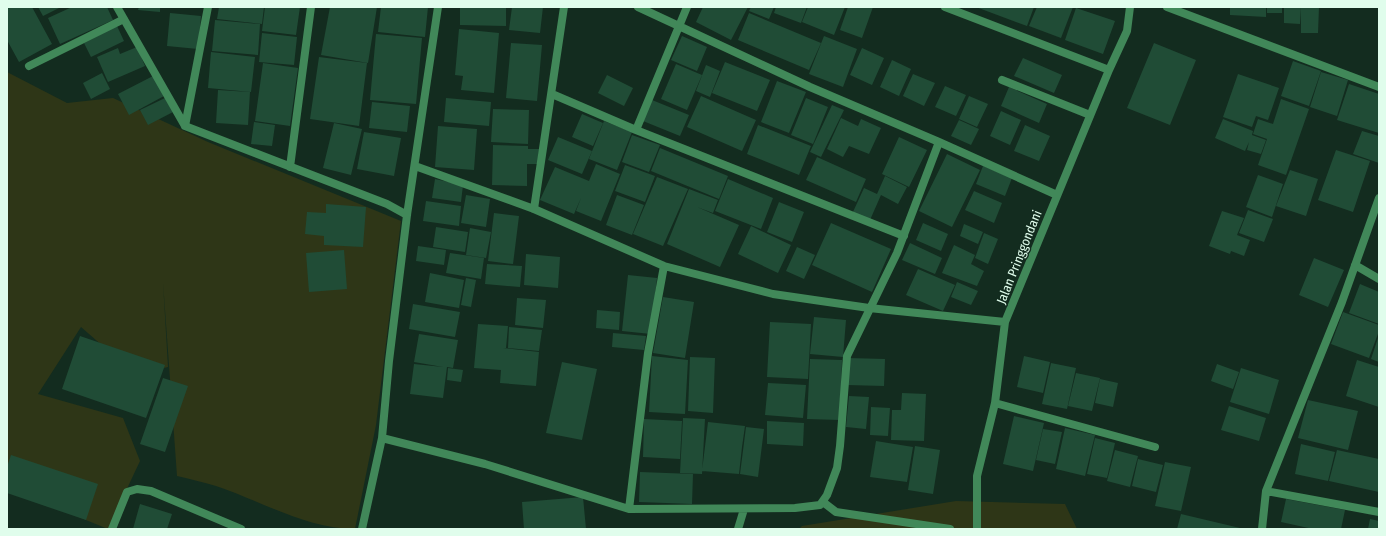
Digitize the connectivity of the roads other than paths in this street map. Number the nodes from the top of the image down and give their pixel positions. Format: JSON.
{"nodes":[{"id":1,"x":117,"y":7,"type":"edge"},
{"id":2,"x":208,"y":7,"type":"edge"},
{"id":3,"x":311,"y":7,"type":"edge"},
{"id":4,"x":438,"y":7,"type":"edge"},
{"id":5,"x":564,"y":7,"type":"edge"},
{"id":6,"x":638,"y":7,"type":"edge"},
{"id":7,"x":687,"y":7,"type":"edge"},
{"id":8,"x":945,"y":7,"type":"edge"},
{"id":9,"x":1130,"y":7,"type":"edge"},
{"id":10,"x":1167,"y":7,"type":"edge"},
{"id":11,"x":124,"y":19,"type":"junction"},
{"id":12,"x":680,"y":26,"type":"junction"},
{"id":13,"x":29,"y":66,"type":"dead end"},
{"id":14,"x":1109,"y":70,"type":"junction"},
{"id":15,"x":1002,"y":80,"type":"dead end"},
{"id":16,"x":1379,"y":87,"type":"edge"},
{"id":17,"x":552,"y":94,"type":"junction"},
{"id":18,"x":1090,"y":115,"type":"junction"},
{"id":19,"x":185,"y":126,"type":"junction"},
{"id":20,"x":636,"y":130,"type":"junction"},
{"id":21,"x":940,"y":142,"type":"junction"},
{"id":22,"x":415,"y":166,"type":"junction"},
{"id":23,"x":290,"y":167,"type":"junction"},
{"id":24,"x":1057,"y":195,"type":"junction"},
{"id":25,"x":1379,"y":198,"type":"edge"},
{"id":26,"x":534,"y":209,"type":"junction"},
{"id":27,"x":407,"y":215,"type":"junction"},
{"id":28,"x":904,"y":236,"type":"junction"},
{"id":29,"x":1355,"y":265,"type":"junction"},
{"id":30,"x":664,"y":266,"type":"junction"},
{"id":31,"x":1379,"y":279,"type":"edge"},
{"id":32,"x":869,"y":308,"type":"junction"},
{"id":33,"x":1005,"y":322,"type":"junction"},
{"id":34,"x":996,"y":403,"type":"junction"},
{"id":35,"x":382,"y":438,"type":"junction"},
{"id":36,"x":1155,"y":448,"type":"dead end"},
{"id":37,"x":1266,"y":492,"type":"junction"},
{"id":38,"x":823,"y":502,"type":"junction"},
{"id":39,"x":744,"y":508,"type":"junction"},
{"id":40,"x":629,"y":509,"type":"junction"},
{"id":41,"x":1379,"y":512,"type":"edge"},
{"id":42,"x":112,"y":529,"type":"edge"},
{"id":43,"x":241,"y":529,"type":"edge"},
{"id":44,"x":362,"y":529,"type":"edge"},
{"id":45,"x":738,"y":529,"type":"edge"},
{"id":46,"x":950,"y":529,"type":"edge"},
{"id":47,"x":977,"y":529,"type":"edge"},
{"id":48,"x":1262,"y":529,"type":"edge"}],
"edges":[{"from":1,"to":11,"type":"street"},
{"from":2,"to":19,"type":"street"},
{"from":3,"to":23,"type":"street"},
{"from":4,"to":22,"type":"street"},
{"from":5,"to":17,"type":"street"},
{"from":6,"to":12,"type":"street"},
{"from":7,"to":12,"type":"street"},
{"from":8,"to":14,"type":"street"},
{"from":9,"to":14,"type":"street","name":"Jalan Pringgondani"},
{"from":10,"to":16,"type":"street"},
{"from":11,"to":13,"type":"street"},
{"from":11,"to":19,"type":"street"},
{"from":12,"to":20,"type":"street"},
{"from":12,"to":21,"type":"street"},
{"from":14,"to":18,"type":"street","name":"Jalan Pringgondani"},
{"from":15,"to":18,"type":"street"},
{"from":17,"to":20,"type":"street"},
{"from":17,"to":26,"type":"street"},
{"from":18,"to":24,"type":"street","name":"Jalan Pringgondani"},
{"from":19,"to":23,"type":"street"},
{"from":20,"to":28,"type":"street"},
{"from":21,"to":24,"type":"street"},
{"from":21,"to":28,"type":"street"},
{"from":22,"to":26,"type":"street"},
{"from":22,"to":27,"type":"street"},
{"from":23,"to":27,"type":"street"},
{"from":24,"to":33,"type":"street","name":"Jalan Pringgondani"},
{"from":25,"to":29,"type":"street"},
{"from":26,"to":30,"type":"street"},
{"from":27,"to":35,"type":"street"},
{"from":28,"to":32,"type":"street"},
{"from":29,"to":31,"type":"street"},
{"from":29,"to":37,"type":"street"},
{"from":30,"to":32,"type":"street"},
{"from":30,"to":40,"type":"street"},
{"from":32,"to":33,"type":"street"},
{"from":32,"to":38,"type":"street"},
{"from":33,"to":34,"type":"street","name":"Jalan Pringgondani"},
{"from":34,"to":36,"type":"street"},
{"from":34,"to":47,"type":"street","name":"Jalan Pringgondani"},
{"from":35,"to":40,"type":"street"},
{"from":35,"to":44,"type":"street"},
{"from":37,"to":41,"type":"street"},
{"from":37,"to":48,"type":"street"},
{"from":38,"to":39,"type":"street"},
{"from":38,"to":46,"type":"street"},
{"from":39,"to":40,"type":"street"},
{"from":39,"to":45,"type":"street"},
{"from":42,"to":43,"type":"street"}]}
